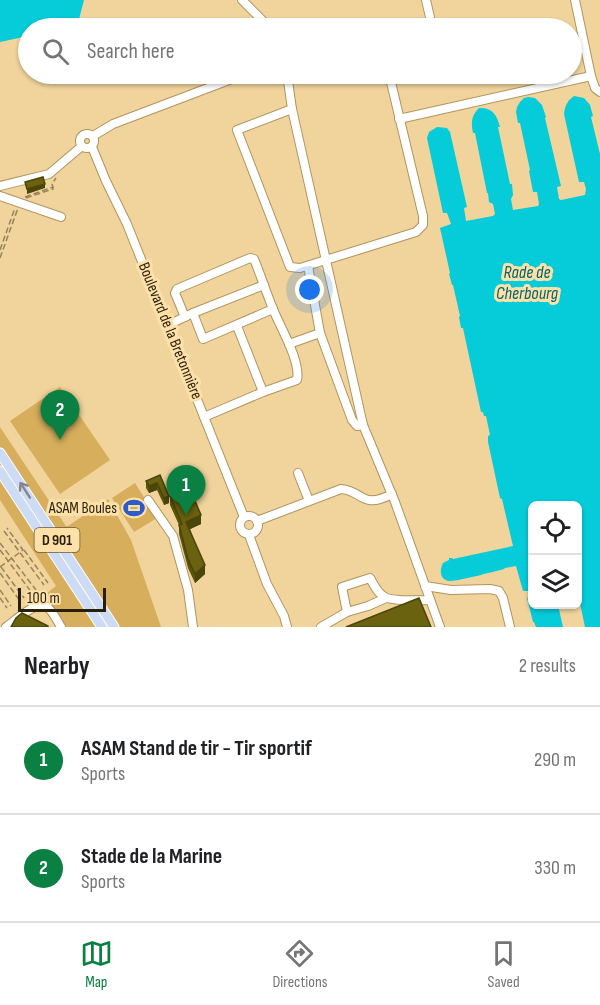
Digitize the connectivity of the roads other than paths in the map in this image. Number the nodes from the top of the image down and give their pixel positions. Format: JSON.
{"nodes":[{"id":1,"x":242,"y":0,"type":"edge"},
{"id":2,"x":426,"y":0,"type":"edge"},
{"id":3,"x":575,"y":0,"type":"edge"},
{"id":4,"x":260,"y":18,"type":"edge"},
{"id":5,"x":430,"y":18,"type":"edge"},
{"id":6,"x":579,"y":18,"type":"edge"},
{"id":7,"x":582,"y":33,"type":"edge"},
{"id":8,"x":591,"y":76,"type":"junction"},
{"id":9,"x":582,"y":78,"type":"edge"},
{"id":10,"x":219,"y":84,"type":"edge"},
{"id":11,"x":288,"y":84,"type":"edge"},
{"id":12,"x":391,"y":84,"type":"edge"},
{"id":13,"x":555,"y":84,"type":"edge"},
{"id":14,"x":600,"y":92,"type":"edge"},
{"id":15,"x":292,"y":109,"type":"junction"},
{"id":16,"x":399,"y":119,"type":"junction"},
{"id":17,"x":93,"y":136,"type":"junction"},
{"id":18,"x":81,"y":145,"type":"junction"},
{"id":19,"x":92,"y":147,"type":"junction"},
{"id":20,"x":0,"y":184,"type":"edge"},
{"id":21,"x":0,"y":196,"type":"edge"},
{"id":22,"x":61,"y":217,"type":"dead end"},
{"id":23,"x":326,"y":261,"type":"junction"},
{"id":24,"x":308,"y":266,"type":"junction"},
{"id":25,"x":264,"y":285,"type":"junction"},
{"id":26,"x":273,"y":309,"type":"junction"},
{"id":27,"x":193,"y":313,"type":"junction"},
{"id":28,"x":185,"y":317,"type":"junction"},
{"id":29,"x":168,"y":325,"type":"junction"},
{"id":30,"x":237,"y":326,"type":"junction"},
{"id":31,"x":320,"y":333,"type":"junction"},
{"id":32,"x":289,"y":344,"type":"junction"},
{"id":33,"x":262,"y":392,"type":"junction"},
{"id":34,"x":204,"y":417,"type":"junction"},
{"id":35,"x":363,"y":425,"type":"junction"},
{"id":36,"x":0,"y":453,"type":"edge"},
{"id":37,"x":0,"y":471,"type":"edge"},
{"id":38,"x":298,"y":473,"type":"dead end"},
{"id":39,"x":392,"y":494,"type":"junction"},
{"id":40,"x":148,"y":500,"type":"dead end"},
{"id":41,"x":309,"y":501,"type":"junction"},
{"id":42,"x":244,"y":517,"type":"junction"},
{"id":43,"x":257,"y":521,"type":"junction"},
{"id":44,"x":249,"y":535,"type":"junction"},
{"id":45,"x":425,"y":586,"type":"junction"},
{"id":46,"x":386,"y":598,"type":"junction"},
{"id":47,"x":430,"y":600,"type":"junction"},
{"id":48,"x":347,"y":612,"type":"junction"},
{"id":49,"x":6,"y":627,"type":"edge"},
{"id":50,"x":61,"y":627,"type":"edge"},
{"id":51,"x":102,"y":627,"type":"edge"},
{"id":52,"x":114,"y":627,"type":"edge"},
{"id":53,"x":192,"y":627,"type":"edge"},
{"id":54,"x":287,"y":627,"type":"edge"},
{"id":55,"x":321,"y":627,"type":"edge"},
{"id":56,"x":440,"y":627,"type":"edge"},
{"id":57,"x":510,"y":627,"type":"edge"}],
"edges":[{"from":1,"to":4,"type":"lane"},
{"from":2,"to":5,"type":"lane"},
{"from":3,"to":6,"type":"lane"},
{"from":7,"to":8,"type":"lane"},
{"from":8,"to":9,"type":"lane"},
{"from":8,"to":14,"type":"lane"},
{"from":10,"to":17,"type":"lane"},
{"from":11,"to":15,"type":"lane"},
{"from":12,"to":16,"type":"lane"},
{"from":13,"to":16,"type":"lane"},
{"from":15,"to":23,"type":"lane"},
{"from":15,"to":24,"type":"lane"},
{"from":16,"to":23,"type":"lane"},
{"from":17,"to":18,"type":"lane"},
{"from":17,"to":19,"type":"lane"},
{"from":18,"to":19,"type":"lane"},
{"from":18,"to":20,"type":"lane"},
{"from":18,"to":20,"type":"lane"},
{"from":19,"to":29,"type":"lane","name":"Boulevard de la Bretonnière"},
{"from":21,"to":22,"type":"lane"},
{"from":23,"to":24,"type":"lane"},
{"from":23,"to":35,"type":"lane"},
{"from":24,"to":31,"type":"lane"},
{"from":25,"to":26,"type":"lane"},
{"from":25,"to":27,"type":"lane"},
{"from":25,"to":28,"type":"lane"},
{"from":26,"to":30,"type":"lane"},
{"from":26,"to":32,"type":"lane"},
{"from":27,"to":28,"type":"lane"},
{"from":27,"to":30,"type":"lane"},
{"from":28,"to":29,"type":"lane"},
{"from":29,"to":34,"type":"lane","name":"Boulevard de la Bretonnière"},
{"from":30,"to":33,"type":"lane"},
{"from":31,"to":32,"type":"lane"},
{"from":31,"to":35,"type":"lane"},
{"from":32,"to":33,"type":"lane"},
{"from":33,"to":34,"type":"lane"},
{"from":34,"to":42,"type":"lane","name":"Boulevard de la Bretonnière"},
{"from":35,"to":39,"type":"lane"},
{"from":52,"to":36,"type":"main road","number":"D 901","one_way":true},
{"from":37,"to":51,"type":"main road","number":"D 901"},
{"from":38,"to":41,"type":"lane"},
{"from":39,"to":41,"type":"lane"},
{"from":39,"to":45,"type":"lane"},
{"from":40,"to":53,"type":"lane"},
{"from":41,"to":43,"type":"lane"},
{"from":42,"to":43,"type":"lane"},
{"from":42,"to":44,"type":"lane"},
{"from":43,"to":44,"type":"lane"},
{"from":44,"to":54,"type":"lane"},
{"from":45,"to":47,"type":"lane"},
{"from":45,"to":57,"type":"lane"},
{"from":46,"to":47,"type":"lane"},
{"from":46,"to":48,"type":"lane"},
{"from":46,"to":48,"type":"lane"},
{"from":47,"to":56,"type":"lane"},
{"from":48,"to":55,"type":"lane"},
{"from":49,"to":50,"type":"lane"}]}
